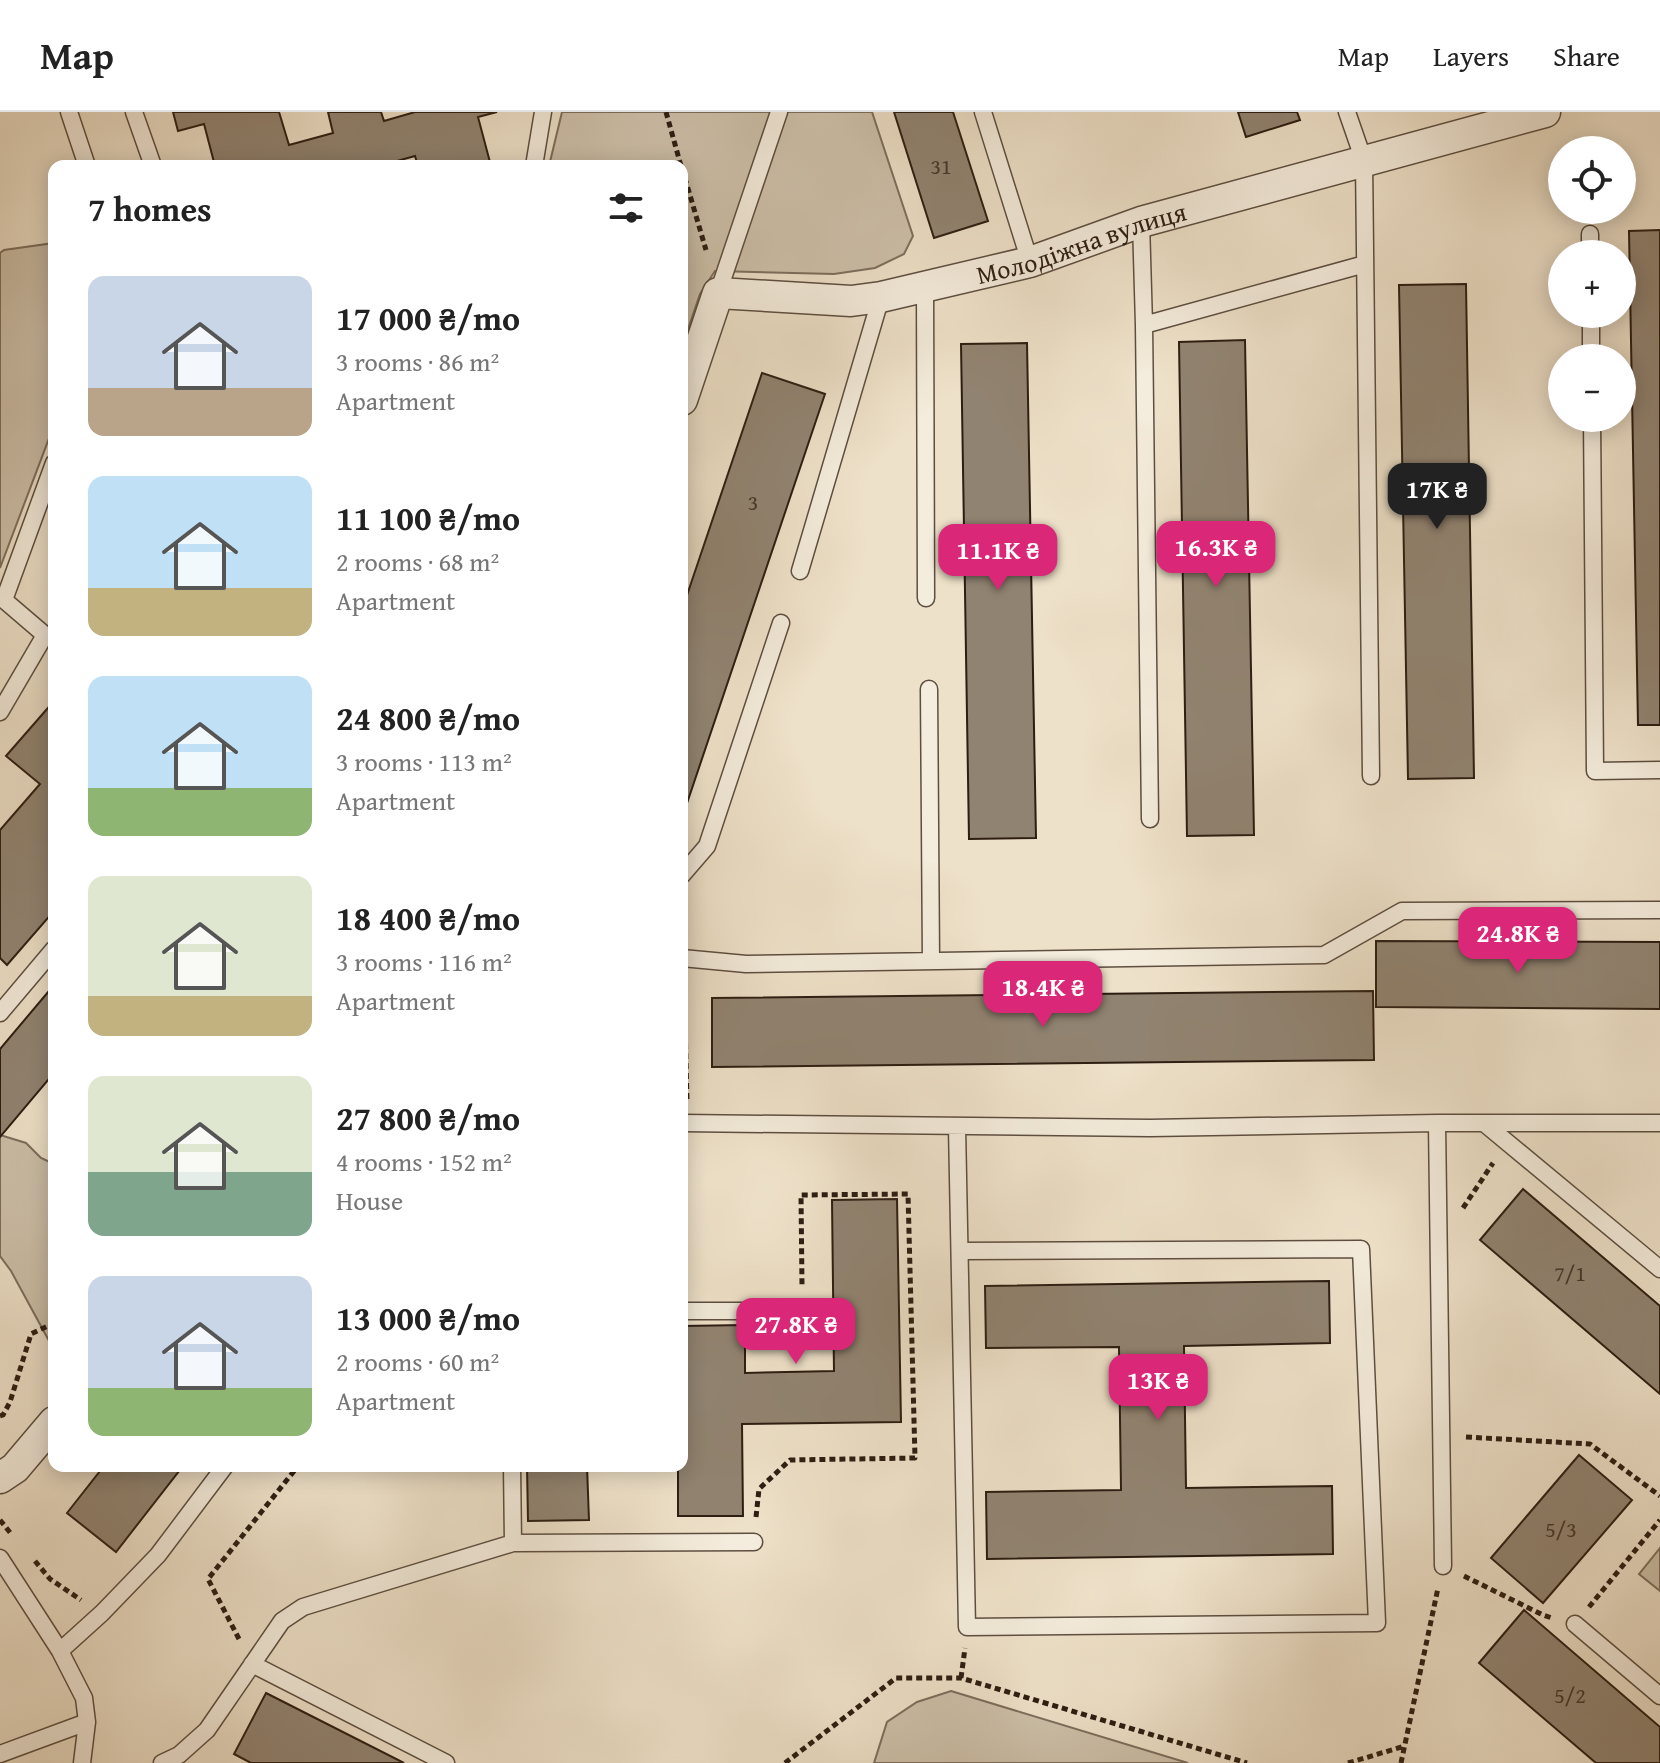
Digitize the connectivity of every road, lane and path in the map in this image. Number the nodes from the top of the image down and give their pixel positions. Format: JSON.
{"nodes":[{"id":1,"x":69,"y":112,"type":"edge"},
{"id":2,"x":134,"y":112,"type":"edge"},
{"id":3,"x":543,"y":112,"type":"edge"},
{"id":4,"x":666,"y":112,"type":"edge"},
{"id":5,"x":779,"y":112,"type":"edge"},
{"id":6,"x":983,"y":112,"type":"edge"},
{"id":7,"x":1347,"y":112,"type":"edge"},
{"id":8,"x":1545,"y":112,"type":"edge"},
{"id":9,"x":85,"y":160,"type":"edge"},
{"id":10,"x":151,"y":160,"type":"edge"},
{"id":11,"x":535,"y":160,"type":"edge"},
{"id":12,"x":680,"y":160,"type":"edge"},
{"id":13,"x":1364,"y":161,"type":"junction"},
{"id":14,"x":688,"y":188,"type":"edge"},
{"id":15,"x":1141,"y":222,"type":"junction"},
{"id":16,"x":1590,"y":234,"type":"dead end"},
{"id":17,"x":1590,"y":240,"type":"edge"},
{"id":18,"x":1030,"y":262,"type":"junction"},
{"id":19,"x":1365,"y":264,"type":"junction"},
{"id":20,"x":925,"y":287,"type":"junction"},
{"id":21,"x":718,"y":293,"type":"junction"},
{"id":22,"x":881,"y":297,"type":"junction"},
{"id":23,"x":1144,"y":325,"type":"junction"},
{"id":24,"x":688,"y":382,"type":"edge"},
{"id":25,"x":1592,"y":432,"type":"edge"},
{"id":26,"x":48,"y":479,"type":"edge"},
{"id":27,"x":800,"y":571,"type":"dead end"},
{"id":28,"x":926,"y":598,"type":"dead end"},
{"id":29,"x":781,"y":623,"type":"dead end"},
{"id":30,"x":48,"y":636,"type":"edge"},
{"id":31,"x":48,"y":641,"type":"edge"},
{"id":32,"x":929,"y":689,"type":"dead end"},
{"id":33,"x":0,"y":712,"type":"edge"},
{"id":34,"x":1660,"y":770,"type":"edge"},
{"id":35,"x":1371,"y":776,"type":"dead end"},
{"id":36,"x":1150,"y":819,"type":"dead end"},
{"id":37,"x":688,"y":868,"type":"edge"},
{"id":38,"x":1660,"y":910,"type":"edge"},
{"id":39,"x":48,"y":956,"type":"edge"},
{"id":40,"x":688,"y":958,"type":"edge"},
{"id":41,"x":931,"y":961,"type":"junction"},
{"id":42,"x":0,"y":1013,"type":"edge"},
{"id":43,"x":688,"y":1123,"type":"edge"},
{"id":44,"x":1437,"y":1123,"type":"junction"},
{"id":45,"x":1484,"y":1123,"type":"junction"},
{"id":46,"x":1660,"y":1123,"type":"edge"},
{"id":47,"x":957,"y":1127,"type":"junction"},
{"id":48,"x":1507,"y":1143,"type":"junction"},
{"id":49,"x":1455,"y":1220,"type":"dead end"},
{"id":50,"x":960,"y":1251,"type":"junction"},
{"id":51,"x":1660,"y":1269,"type":"edge"},
{"id":52,"x":688,"y":1311,"type":"edge"},
{"id":53,"x":802,"y":1311,"type":"joint"},
{"id":54,"x":48,"y":1326,"type":"edge"},
{"id":55,"x":0,"y":1416,"type":"edge"},
{"id":56,"x":48,"y":1429,"type":"edge"},
{"id":57,"x":1442,"y":1436,"type":"junction"},
{"id":58,"x":220,"y":1472,"type":"edge"},
{"id":59,"x":293,"y":1472,"type":"edge"},
{"id":60,"x":512,"y":1472,"type":"edge"},
{"id":61,"x":0,"y":1478,"type":"edge"},
{"id":62,"x":1660,"y":1496,"type":"edge"},
{"id":63,"x":0,"y":1520,"type":"edge"},
{"id":64,"x":1660,"y":1520,"type":"edge"},
{"id":65,"x":754,"y":1542,"type":"joint"},
{"id":66,"x":513,"y":1543,"type":"junction"},
{"id":67,"x":20,"y":1544,"type":"dead end"},
{"id":68,"x":30,"y":1555,"type":"dead end"},
{"id":69,"x":0,"y":1558,"type":"edge"},
{"id":70,"x":1443,"y":1566,"type":"junction"},
{"id":71,"x":102,"y":1613,"type":"junction"},
{"id":72,"x":1575,"y":1624,"type":"junction"},
{"id":73,"x":60,"y":1651,"type":"junction"},
{"id":74,"x":252,"y":1664,"type":"junction"},
{"id":75,"x":1660,"y":1696,"type":"edge"},
{"id":76,"x":87,"y":1722,"type":"junction"},
{"id":77,"x":1405,"y":1746,"type":"junction"},
{"id":78,"x":0,"y":1754,"type":"edge"},
{"id":79,"x":82,"y":1763,"type":"edge"},
{"id":80,"x":162,"y":1763,"type":"edge"},
{"id":81,"x":446,"y":1763,"type":"edge"},
{"id":82,"x":785,"y":1763,"type":"edge"},
{"id":83,"x":1247,"y":1763,"type":"edge"},
{"id":84,"x":1348,"y":1763,"type":"edge"},
{"id":85,"x":1401,"y":1763,"type":"edge"}],
"edges":[{"from":1,"to":9,"type":"lane"},
{"from":2,"to":10,"type":"lane"},
{"from":3,"to":11,"type":"lane"},
{"from":4,"to":12,"type":"path"},
{"from":5,"to":21,"type":"lane"},
{"from":6,"to":18,"type":"lane"},
{"from":7,"to":13,"type":"lane"},
{"from":8,"to":13,"type":"street","name":"Молодіжна вулиця"},
{"from":13,"to":15,"type":"street","name":"Молодіжна вулиця"},
{"from":13,"to":19,"type":"lane"},
{"from":14,"to":21,"type":"path"},
{"from":15,"to":18,"type":"street","name":"Молодіжна вулиця"},
{"from":15,"to":23,"type":"lane"},
{"from":16,"to":17,"type":"lane"},
{"from":18,"to":20,"type":"street","name":"Молодіжна вулиця"},
{"from":19,"to":23,"type":"lane"},
{"from":19,"to":35,"type":"lane"},
{"from":20,"to":22,"type":"street","name":"Молодіжна вулиця"},
{"from":20,"to":28,"type":"lane"},
{"from":21,"to":22,"type":"street","name":"Молодіжна вулиця"},
{"from":21,"to":24,"type":"street"},
{"from":22,"to":27,"type":"lane"},
{"from":23,"to":36,"type":"lane"},
{"from":25,"to":34,"type":"lane"},
{"from":26,"to":30,"type":"lane"},
{"from":29,"to":37,"type":"lane"},
{"from":31,"to":33,"type":"lane"},
{"from":32,"to":41,"type":"lane"},
{"from":38,"to":41,"type":"lane"},
{"from":39,"to":42,"type":"lane"},
{"from":40,"to":41,"type":"lane"},
{"from":43,"to":47,"type":"lane"},
{"from":44,"to":45,"type":"lane"},
{"from":44,"to":47,"type":"lane"},
{"from":44,"to":57,"type":"lane"},
{"from":45,"to":46,"type":"lane"},
{"from":45,"to":48,"type":"lane"},
{"from":47,"to":50,"type":"lane"},
{"from":48,"to":49,"type":"path"},
{"from":48,"to":51,"type":"lane"},
{"from":50,"to":50,"type":"lane"},
{"from":52,"to":53,"type":"lane"},
{"from":53,"to":65,"type":"path"},
{"from":54,"to":55,"type":"path"},
{"from":56,"to":61,"type":"street"},
{"from":57,"to":62,"type":"path"},
{"from":57,"to":70,"type":"lane"},
{"from":58,"to":71,"type":"lane"},
{"from":59,"to":74,"type":"path"},
{"from":60,"to":66,"type":"lane"},
{"from":63,"to":67,"type":"path"},
{"from":64,"to":72,"type":"path"},
{"from":65,"to":66,"type":"lane"},
{"from":66,"to":74,"type":"lane"},
{"from":68,"to":71,"type":"path"},
{"from":69,"to":73,"type":"lane"},
{"from":70,"to":72,"type":"path"},
{"from":70,"to":77,"type":"path"},
{"from":71,"to":73,"type":"lane"},
{"from":72,"to":75,"type":"lane"},
{"from":73,"to":76,"type":"lane"},
{"from":74,"to":80,"type":"lane"},
{"from":74,"to":81,"type":"lane"},
{"from":76,"to":78,"type":"lane"},
{"from":76,"to":79,"type":"lane"},
{"from":77,"to":84,"type":"path"},
{"from":77,"to":85,"type":"path"},
{"from":82,"to":83,"type":"path"}]}
